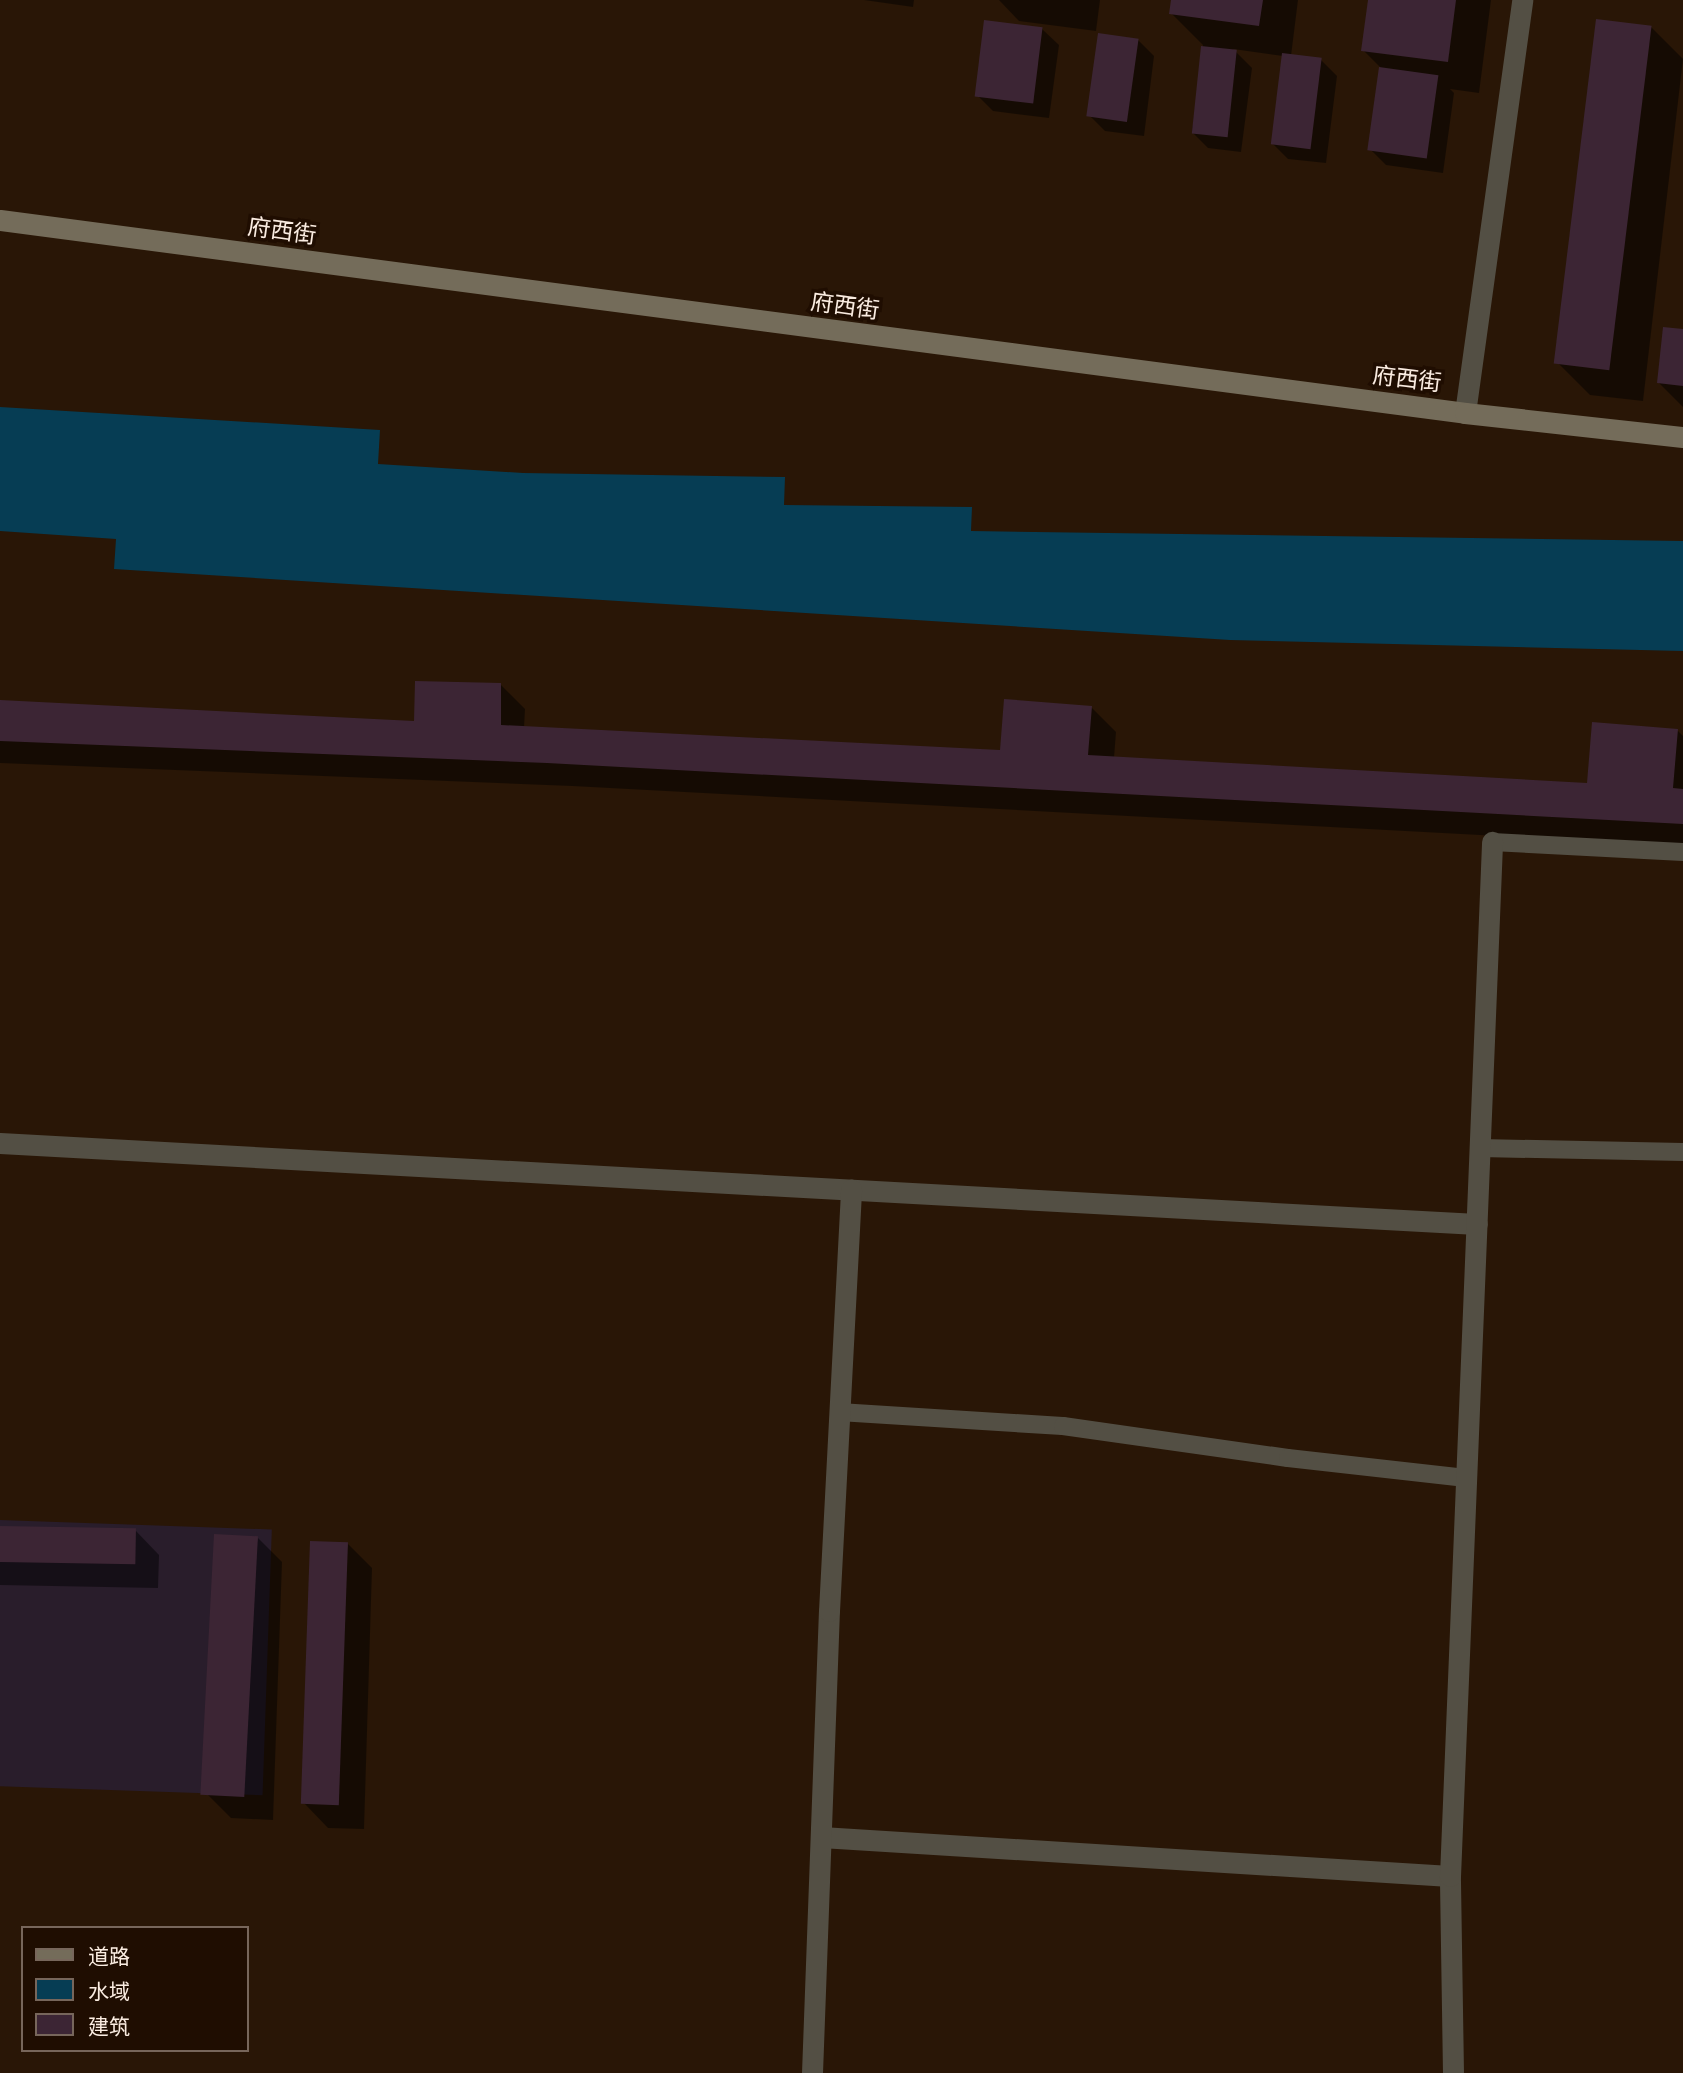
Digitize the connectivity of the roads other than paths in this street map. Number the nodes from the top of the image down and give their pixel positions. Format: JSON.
{"nodes":[{"id":1,"x":1522,"y":0,"type":"edge"},
{"id":2,"x":0,"y":220,"type":"edge"},
{"id":3,"x":1465,"y":413,"type":"junction"},
{"id":4,"x":1683,"y":437,"type":"edge"},
{"id":5,"x":1492,"y":842,"type":"joint"},
{"id":6,"x":1683,"y":852,"type":"edge"},
{"id":7,"x":0,"y":1143,"type":"edge"},
{"id":8,"x":1480,"y":1148,"type":"junction"},
{"id":9,"x":1683,"y":1152,"type":"edge"},
{"id":10,"x":850,"y":1190,"type":"junction"},
{"id":11,"x":1477,"y":1224,"type":"junction"},
{"id":12,"x":839,"y":1412,"type":"junction"},
{"id":13,"x":1466,"y":1478,"type":"junction"},
{"id":14,"x":821,"y":1838,"type":"junction"},
{"id":15,"x":1450,"y":1876,"type":"junction"},
{"id":16,"x":812,"y":2073,"type":"edge"},
{"id":17,"x":1453,"y":2073,"type":"edge"}],
"edges":[{"from":1,"to":3,"type":"street"},
{"from":2,"to":3,"type":"street","name":"府西街"},
{"from":3,"to":4,"type":"street","name":"府西街"},
{"from":5,"to":6,"type":"lane"},
{"from":5,"to":8,"type":"street"},
{"from":7,"to":10,"type":"street"},
{"from":8,"to":9,"type":"lane"},
{"from":8,"to":11,"type":"street"},
{"from":10,"to":11,"type":"street"},
{"from":10,"to":12,"type":"street"},
{"from":11,"to":13,"type":"street"},
{"from":12,"to":13,"type":"lane"},
{"from":12,"to":14,"type":"street"},
{"from":13,"to":15,"type":"street"},
{"from":14,"to":15,"type":"street"},
{"from":14,"to":16,"type":"street"},
{"from":15,"to":17,"type":"street"}]}
